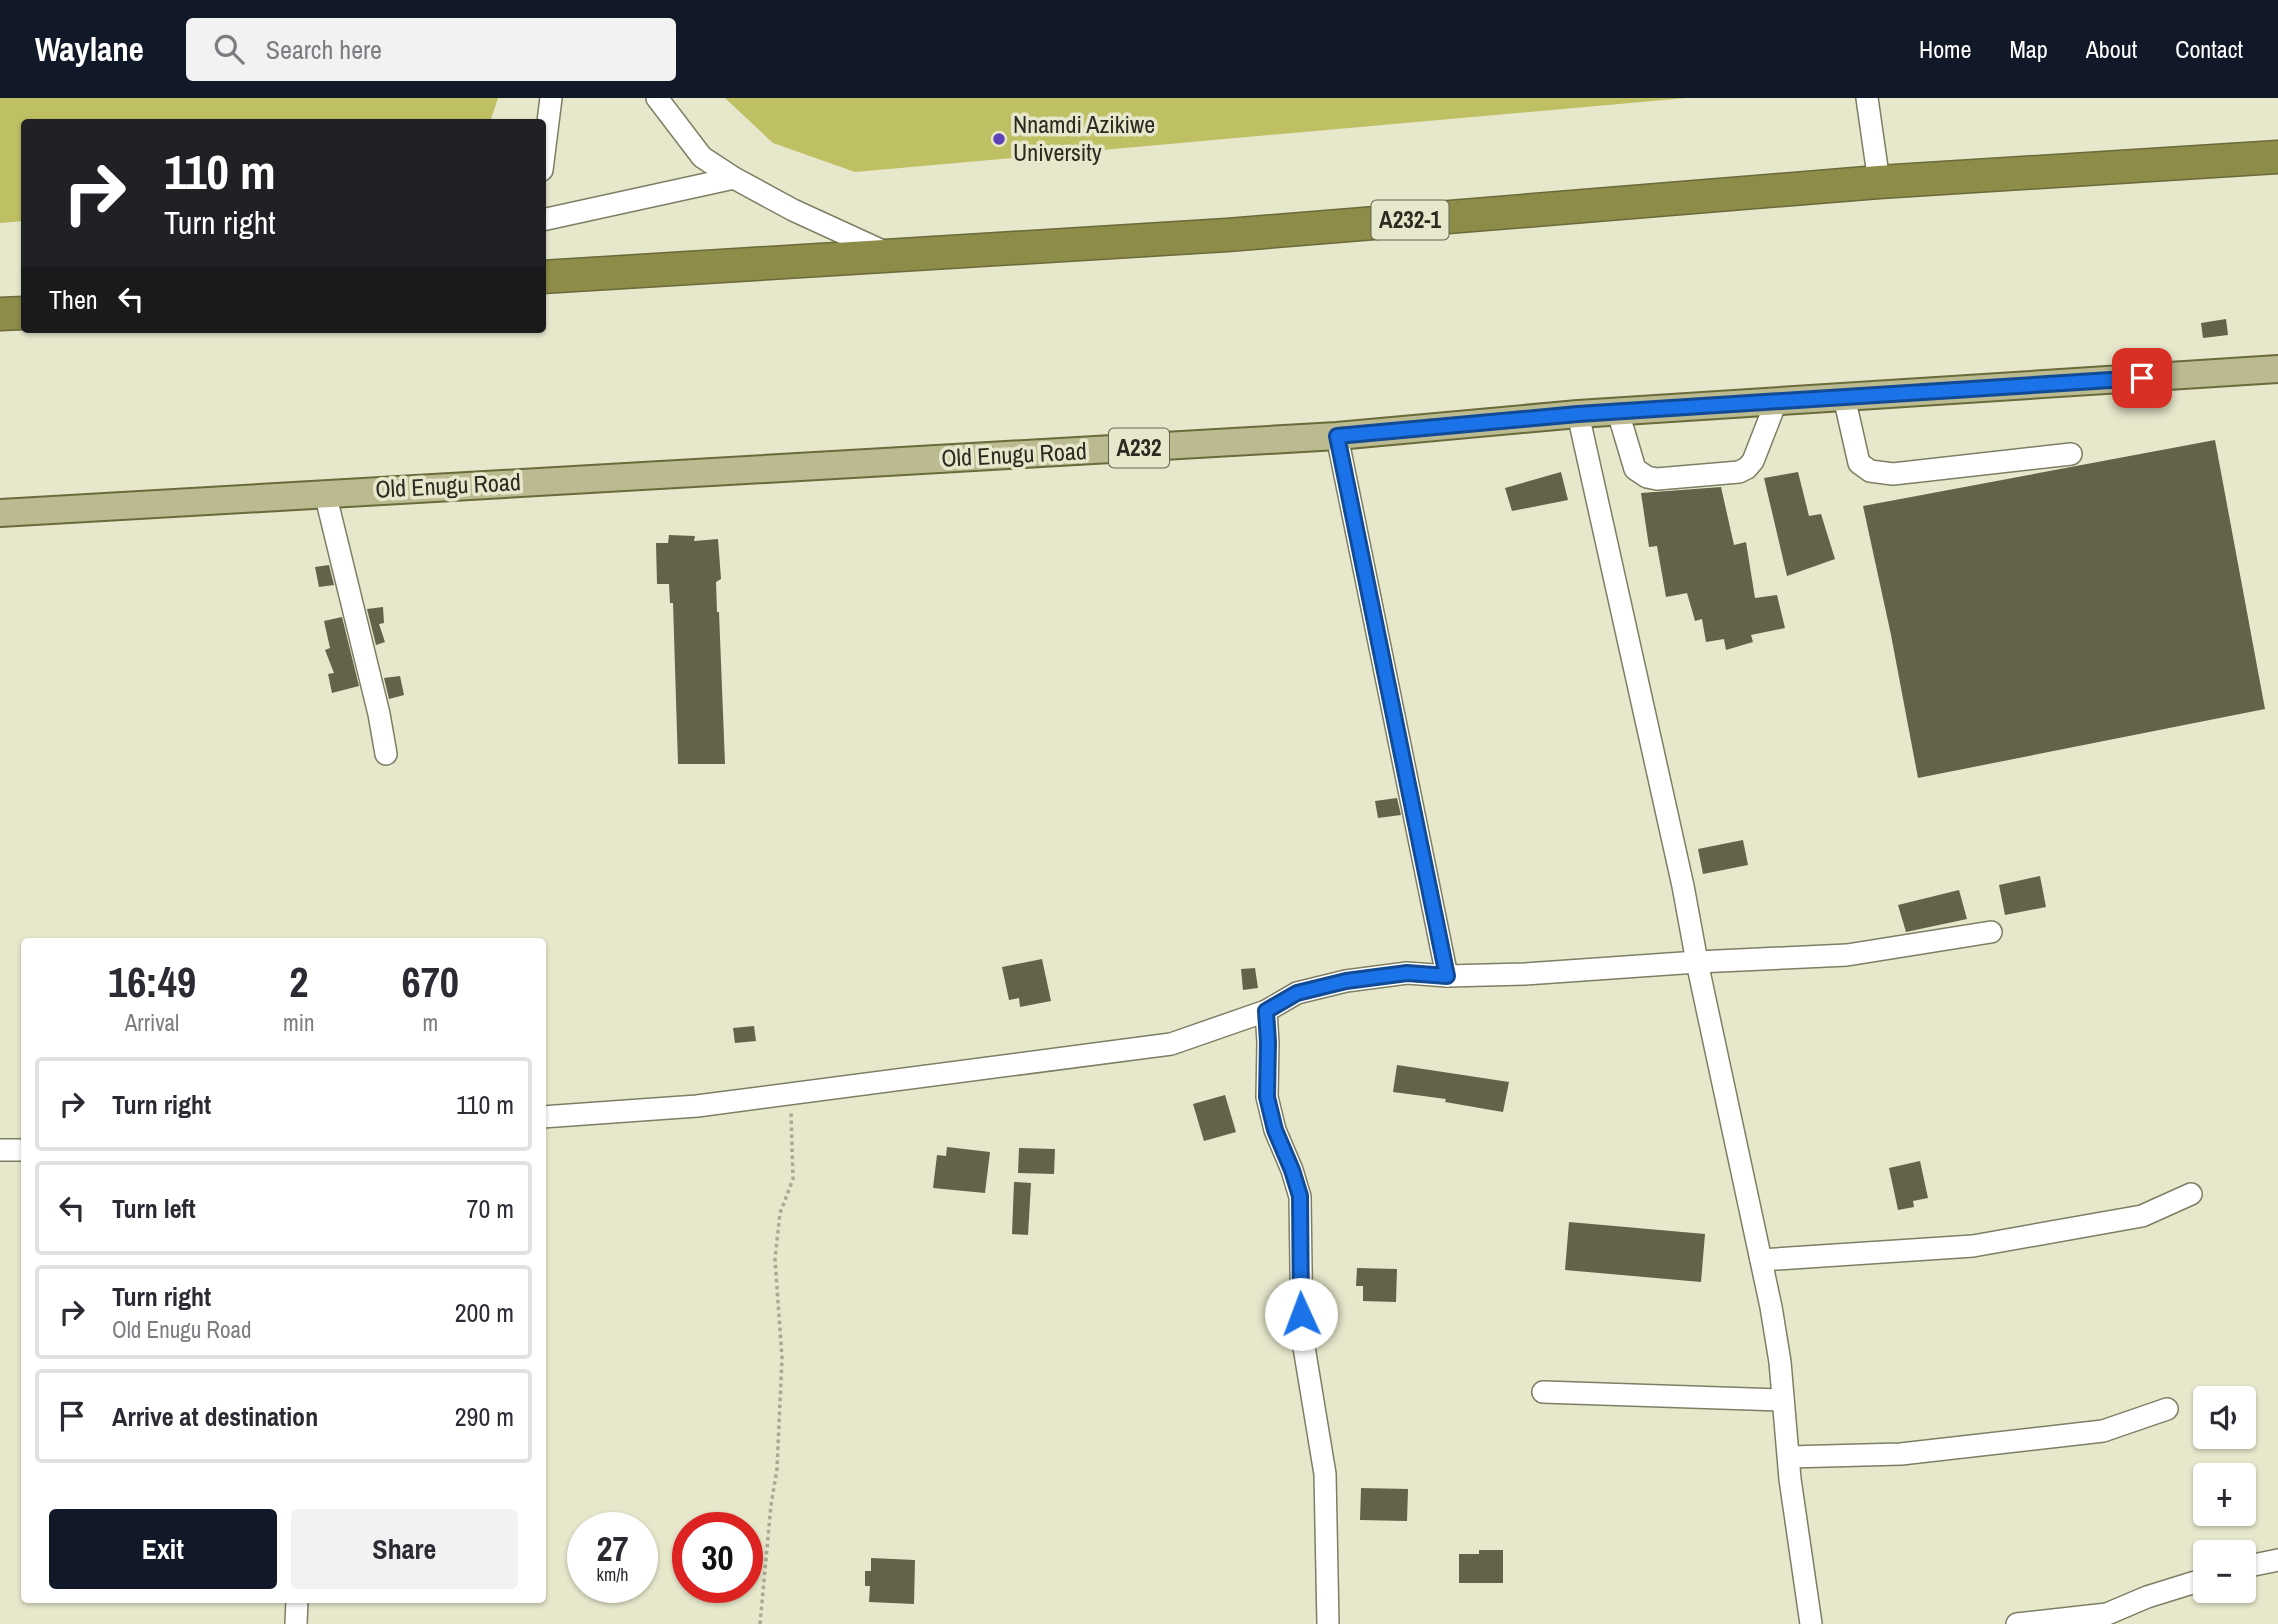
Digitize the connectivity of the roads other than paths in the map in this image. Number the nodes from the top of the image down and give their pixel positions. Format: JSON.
{"nodes":[{"id":1,"x":551,"y":98,"type":"edge"},
{"id":2,"x":657,"y":98,"type":"edge"},
{"id":3,"x":1867,"y":98,"type":"edge"},
{"id":4,"x":546,"y":138,"type":"edge"},
{"id":5,"x":2278,"y":158,"type":"edge"},
{"id":6,"x":734,"y":178,"type":"junction"},
{"id":7,"x":1879,"y":182,"type":"junction"},
{"id":8,"x":546,"y":219,"type":"edge"},
{"id":9,"x":891,"y":255,"type":"junction"},
{"id":10,"x":546,"y":277,"type":"edge"},
{"id":11,"x":21,"y":313,"type":"edge"},
{"id":12,"x":0,"y":314,"type":"edge"},
{"id":13,"x":2278,"y":369,"type":"edge"},
{"id":14,"x":1844,"y":397,"type":"junction"},
{"id":15,"x":1776,"y":402,"type":"junction"},
{"id":16,"x":1618,"y":412,"type":"junction"},
{"id":17,"x":1578,"y":414,"type":"junction"},
{"id":18,"x":1337,"y":436,"type":"junction"},
{"id":19,"x":2071,"y":454,"type":"dead end"},
{"id":20,"x":325,"y":493,"type":"junction"},
{"id":21,"x":0,"y":513,"type":"edge"},
{"id":22,"x":386,"y":754,"type":"dead end"},
{"id":23,"x":1991,"y":932,"type":"dead end"},
{"id":24,"x":1697,"y":962,"type":"junction"},
{"id":25,"x":1447,"y":976,"type":"junction"},
{"id":26,"x":1266,"y":1011,"type":"junction"},
{"id":27,"x":546,"y":1117,"type":"edge"},
{"id":28,"x":0,"y":1150,"type":"edge"},
{"id":29,"x":21,"y":1150,"type":"edge"},
{"id":30,"x":2191,"y":1194,"type":"dead end"},
{"id":31,"x":1761,"y":1260,"type":"junction"},
{"id":32,"x":1543,"y":1392,"type":"dead end"},
{"id":33,"x":1783,"y":1401,"type":"junction"},
{"id":34,"x":2167,"y":1409,"type":"dead end"},
{"id":35,"x":1788,"y":1457,"type":"junction"},
{"id":36,"x":2278,"y":1560,"type":"edge"},
{"id":37,"x":2256,"y":1565,"type":"edge"},
{"id":38,"x":2193,"y":1583,"type":"edge"},
{"id":39,"x":297,"y":1603,"type":"edge"},
{"id":40,"x":296,"y":1624,"type":"edge"},
{"id":41,"x":1328,"y":1624,"type":"edge"},
{"id":42,"x":1811,"y":1624,"type":"edge"},
{"id":43,"x":2017,"y":1624,"type":"edge"}],
"edges":[{"from":1,"to":4,"type":"street"},
{"from":2,"to":6,"type":"street"},
{"from":3,"to":7,"type":"street"},
{"from":5,"to":7,"type":"highway","number":"A232-1"},
{"from":6,"to":8,"type":"street"},
{"from":6,"to":9,"type":"street"},
{"from":7,"to":9,"type":"highway","number":"A232-1"},
{"from":9,"to":10,"type":"highway","number":"A232-1"},
{"from":11,"to":12,"type":"highway"},
{"from":13,"to":14,"type":"main road","name":"Old Enugu Road","number":"A232"},
{"from":14,"to":15,"type":"main road","name":"Old Enugu Road","number":"A232"},
{"from":14,"to":19,"type":"street"},
{"from":15,"to":16,"type":"main road","name":"Old Enugu Road","number":"A232"},
{"from":15,"to":16,"type":"street"},
{"from":16,"to":17,"type":"main road","name":"Old Enugu Road","number":"A232"},
{"from":17,"to":18,"type":"main road","name":"Old Enugu Road","number":"A232"},
{"from":17,"to":24,"type":"street"},
{"from":18,"to":20,"type":"main road","name":"Old Enugu Road","number":"A232"},
{"from":18,"to":25,"type":"street"},
{"from":20,"to":21,"type":"main road","name":"Old Enugu Road","number":"A232"},
{"from":20,"to":22,"type":"street"},
{"from":23,"to":24,"type":"street"},
{"from":24,"to":25,"type":"street"},
{"from":24,"to":31,"type":"street"},
{"from":25,"to":26,"type":"street"},
{"from":26,"to":27,"type":"street"},
{"from":26,"to":41,"type":"street"},
{"from":28,"to":29,"type":"street"},
{"from":30,"to":31,"type":"street"},
{"from":31,"to":33,"type":"street"},
{"from":32,"to":33,"type":"street"},
{"from":33,"to":35,"type":"street"},
{"from":34,"to":35,"type":"street"},
{"from":35,"to":42,"type":"street"},
{"from":36,"to":37,"type":"street"},
{"from":38,"to":43,"type":"street"},
{"from":39,"to":40,"type":"street"}]}
